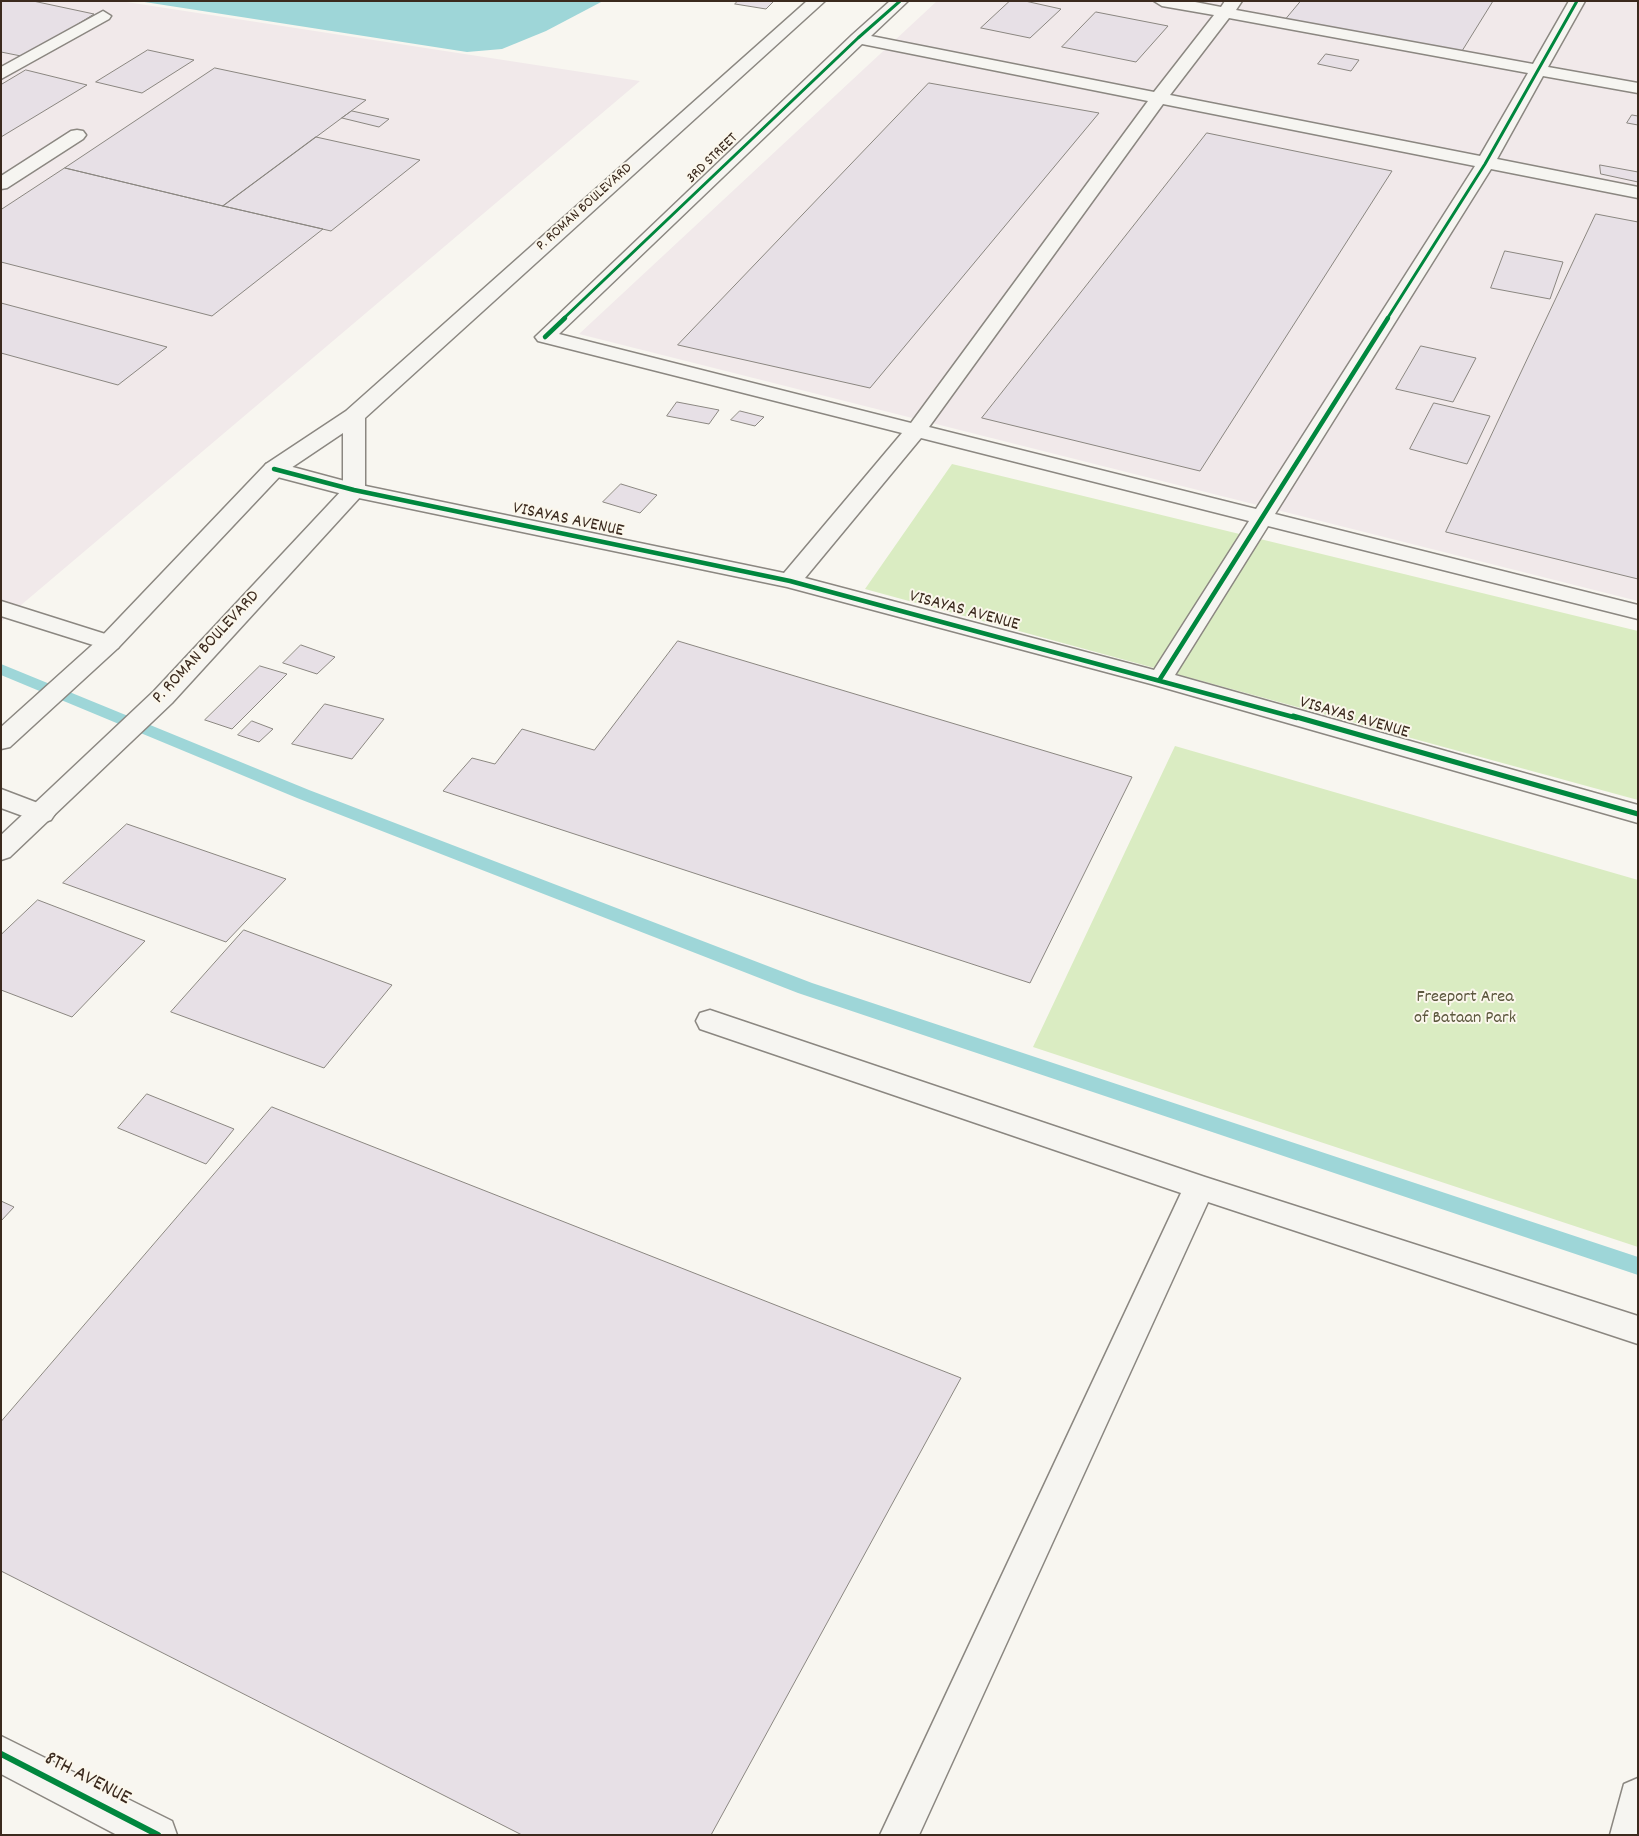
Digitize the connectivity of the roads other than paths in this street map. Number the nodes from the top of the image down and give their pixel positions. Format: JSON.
{"nodes":[{"id":1,"x":816,"y":1,"type":"edge"},
{"id":2,"x":900,"y":1,"type":"edge"},
{"id":3,"x":1162,"y":1,"type":"edge"},
{"id":4,"x":1577,"y":1,"type":"edge"},
{"id":5,"x":1229,"y":7,"type":"edge"},
{"id":6,"x":103,"y":16,"type":"dead end"},
{"id":7,"x":858,"y":38,"type":"junction"},
{"id":8,"x":1538,"y":69,"type":"junction"},
{"id":9,"x":1,"y":74,"type":"edge"},
{"id":10,"x":1638,"y":88,"type":"edge"},
{"id":11,"x":1159,"y":97,"type":"junction"},
{"id":12,"x":77,"y":135,"type":"dead end"},
{"id":13,"x":1485,"y":164,"type":"junction"},
{"id":14,"x":1,"y":184,"type":"edge"},
{"id":15,"x":1638,"y":193,"type":"edge"},
{"id":16,"x":354,"y":416,"type":"junction"},
{"id":17,"x":916,"y":430,"type":"junction"},
{"id":18,"x":274,"y":469,"type":"junction"},
{"id":19,"x":354,"y":490,"type":"junction"},
{"id":20,"x":1262,"y":517,"type":"junction"},
{"id":21,"x":790,"y":580,"type":"junction"},
{"id":22,"x":1,"y":608,"type":"edge"},
{"id":23,"x":1638,"y":612,"type":"edge"},
{"id":24,"x":109,"y":643,"type":"junction"},
{"id":25,"x":1160,"y":679,"type":"junction"},
{"id":26,"x":3,"y":739,"type":"edge"},
{"id":27,"x":1,"y":798,"type":"edge"},
{"id":28,"x":42,"y":814,"type":"junction"},
{"id":29,"x":1638,"y":814,"type":"edge"},
{"id":30,"x":1,"y":851,"type":"edge"},
{"id":31,"x":710,"y":1021,"type":"dead end"},
{"id":32,"x":1199,"y":1187,"type":"junction"},
{"id":33,"x":1638,"y":1330,"type":"edge"},
{"id":34,"x":1,"y":1754,"type":"edge"},
{"id":35,"x":1638,"y":1797,"type":"edge"},
{"id":36,"x":158,"y":1835,"type":"edge"},
{"id":37,"x":899,"y":1835,"type":"edge"},
{"id":38,"x":1629,"y":1835,"type":"edge"}],
"edges":[{"from":1,"to":16,"type":"street","name":"P. ROMAN BOULEVARD"},
{"from":2,"to":7,"type":"street","name":"3RD STREET"},
{"from":3,"to":5,"type":"street"},
{"from":4,"to":8,"type":"street"},
{"from":5,"to":8,"type":"street"},
{"from":5,"to":11,"type":"street"},
{"from":6,"to":9,"type":"street"},
{"from":7,"to":11,"type":"street"},
{"from":7,"to":17,"type":"street","name":"3RD STREET"},
{"from":8,"to":10,"type":"street"},
{"from":8,"to":13,"type":"street"},
{"from":11,"to":13,"type":"street"},
{"from":11,"to":17,"type":"street"},
{"from":12,"to":14,"type":"street"},
{"from":13,"to":15,"type":"street"},
{"from":13,"to":20,"type":"street"},
{"from":16,"to":18,"type":"street","name":"P. ROMAN BOULEVARD"},
{"from":16,"to":19,"type":"street"},
{"from":17,"to":20,"type":"street"},
{"from":17,"to":21,"type":"street"},
{"from":18,"to":19,"type":"street","name":"VISAYAS AVENUE"},
{"from":18,"to":24,"type":"street","name":"P. ROMAN BOULEVARD"},
{"from":19,"to":21,"type":"street","name":"VISAYAS AVENUE"},
{"from":19,"to":28,"type":"street","name":"P. ROMAN BOULEVARD"},
{"from":20,"to":23,"type":"street"},
{"from":20,"to":25,"type":"street"},
{"from":21,"to":25,"type":"street","name":"VISAYAS AVENUE"},
{"from":22,"to":24,"type":"street"},
{"from":24,"to":26,"type":"street","name":"P. ROMAN BOULEVARD"},
{"from":25,"to":29,"type":"street","name":"VISAYAS AVENUE"},
{"from":27,"to":28,"type":"street"},
{"from":28,"to":30,"type":"street","name":"P. ROMAN BOULEVARD"},
{"from":31,"to":32,"type":"street"},
{"from":32,"to":33,"type":"street"},
{"from":32,"to":37,"type":"street"},
{"from":34,"to":36,"type":"street","name":"8TH AVENUE"},
{"from":35,"to":38,"type":"street"}]}
